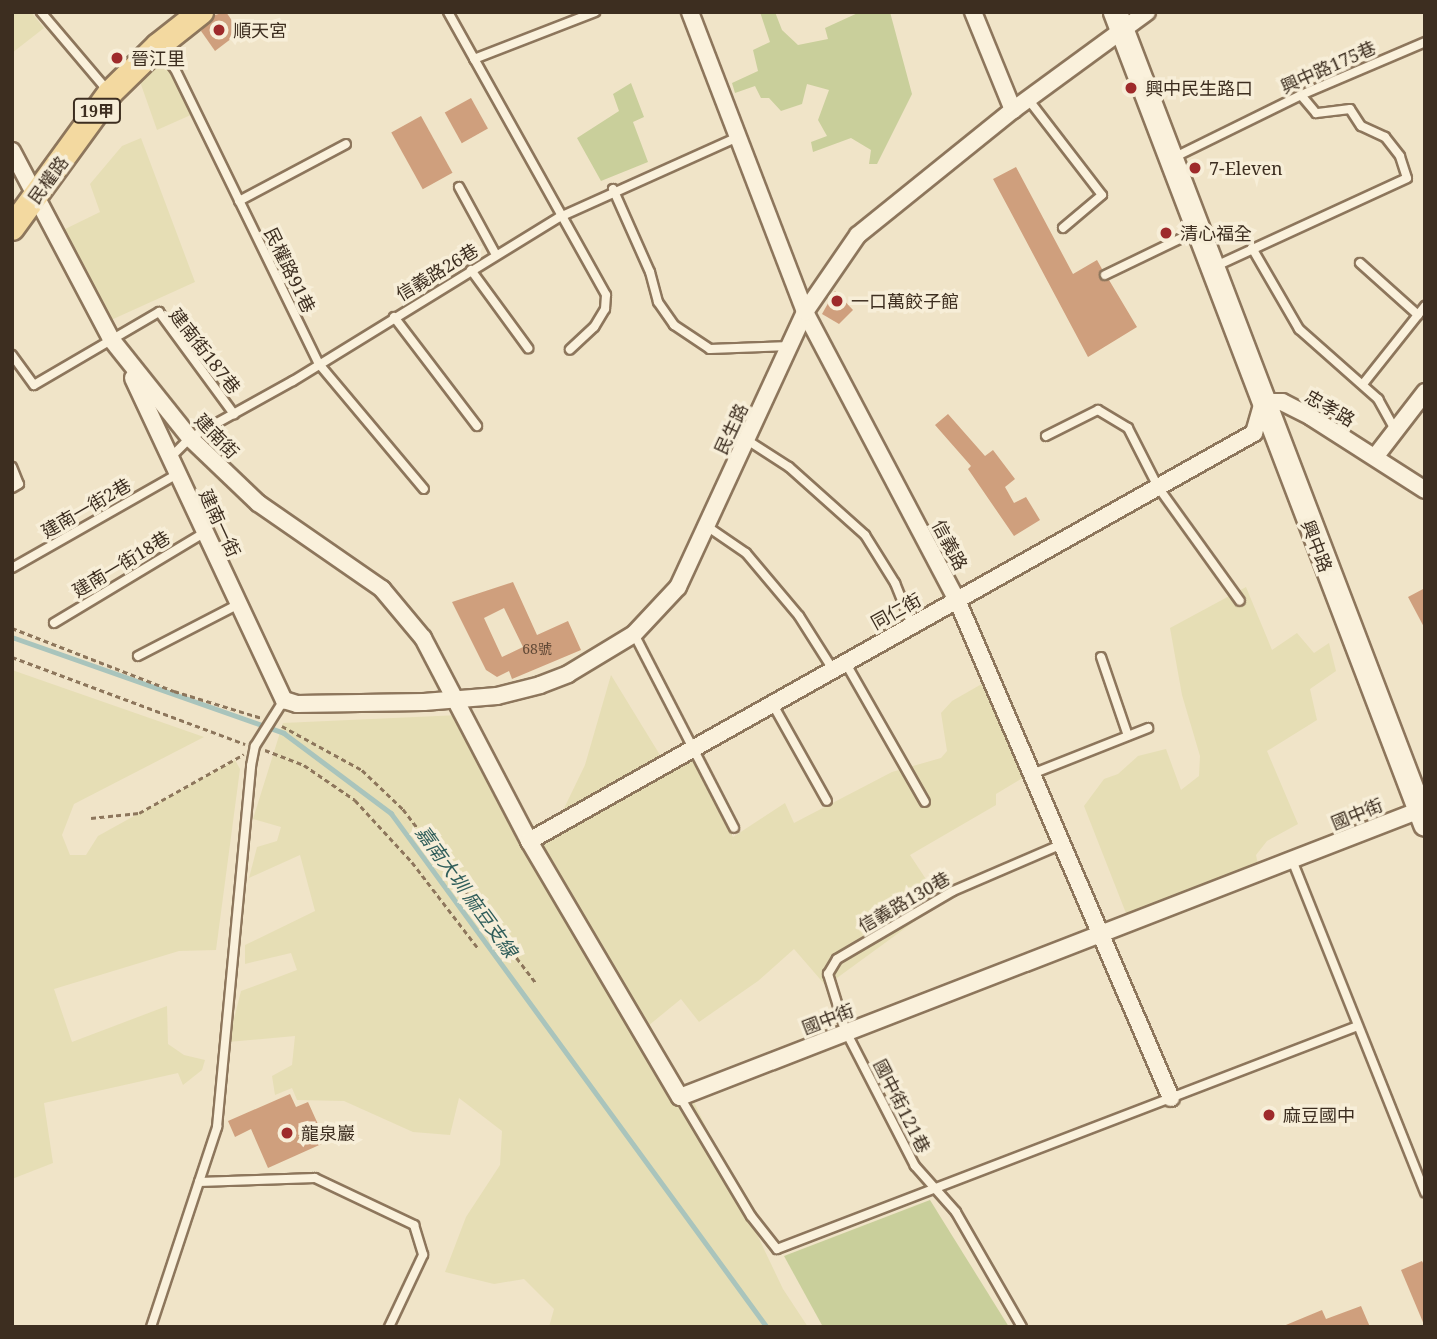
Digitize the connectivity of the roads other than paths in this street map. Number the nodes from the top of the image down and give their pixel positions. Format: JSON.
{"nodes":[{"id":1,"x":41,"y":12,"type":"edge"},
{"id":2,"x":200,"y":12,"type":"edge"},
{"id":3,"x":448,"y":12,"type":"edge"},
{"id":4,"x":595,"y":12,"type":"edge"},
{"id":5,"x":690,"y":12,"type":"edge"},
{"id":6,"x":973,"y":12,"type":"edge"},
{"id":7,"x":1147,"y":12,"type":"edge"},
{"id":8,"x":1118,"y":21,"type":"edge"},
{"id":9,"x":1425,"y":42,"type":"edge"},
{"id":10,"x":158,"y":46,"type":"junction"},
{"id":11,"x":474,"y":59,"type":"junction"},
{"id":12,"x":110,"y":93,"type":"junction"},
{"id":13,"x":1301,"y":95,"type":"junction"},
{"id":14,"x":1028,"y":99,"type":"junction"},
{"id":15,"x":1013,"y":110,"type":"junction"},
{"id":16,"x":738,"y":137,"type":"junction"},
{"id":17,"x":346,"y":144,"type":"dead end"},
{"id":18,"x":12,"y":150,"type":"edge"},
{"id":19,"x":1170,"y":159,"type":"junction"},
{"id":20,"x":459,"y":187,"type":"dead end"},
{"id":21,"x":613,"y":189,"type":"junction"},
{"id":22,"x":36,"y":198,"type":"junction"},
{"id":23,"x":239,"y":201,"type":"junction"},
{"id":24,"x":560,"y":217,"type":"junction"},
{"id":25,"x":12,"y":228,"type":"edge"},
{"id":26,"x":1063,"y":228,"type":"dead end"},
{"id":27,"x":1196,"y":231,"type":"junction"},
{"id":28,"x":1252,"y":248,"type":"junction"},
{"id":29,"x":496,"y":255,"type":"junction"},
{"id":30,"x":1360,"y":263,"type":"dead end"},
{"id":31,"x":1211,"y":269,"type":"junction"},
{"id":32,"x":471,"y":270,"type":"junction"},
{"id":33,"x":1105,"y":275,"type":"dead end"},
{"id":34,"x":1425,"y":306,"type":"edge"},
{"id":35,"x":805,"y":312,"type":"junction"},
{"id":36,"x":1418,"y":315,"type":"junction"},
{"id":37,"x":394,"y":317,"type":"junction"},
{"id":38,"x":111,"y":339,"type":"junction"},
{"id":39,"x":790,"y":346,"type":"junction"},
{"id":40,"x":528,"y":348,"type":"dead end"},
{"id":41,"x":570,"y":349,"type":"dead end"},
{"id":42,"x":12,"y":355,"type":"edge"},
{"id":43,"x":125,"y":360,"type":"junction"},
{"id":44,"x":319,"y":364,"type":"junction"},
{"id":45,"x":1363,"y":384,"type":"junction"},
{"id":46,"x":1425,"y":392,"type":"edge"},
{"id":47,"x":1263,"y":402,"type":"junction"},
{"id":48,"x":234,"y":414,"type":"junction"},
{"id":49,"x":477,"y":426,"type":"dead end"},
{"id":50,"x":1395,"y":430,"type":"junction"},
{"id":51,"x":1046,"y":436,"type":"dead end"},
{"id":52,"x":190,"y":438,"type":"junction"},
{"id":53,"x":747,"y":440,"type":"junction"},
{"id":54,"x":1375,"y":457,"type":"junction"},
{"id":55,"x":168,"y":460,"type":"junction"},
{"id":56,"x":12,"y":467,"type":"edge"},
{"id":57,"x":176,"y":475,"type":"junction"},
{"id":58,"x":1158,"y":487,"type":"junction"},
{"id":59,"x":12,"y":488,"type":"edge"},
{"id":60,"x":424,"y":489,"type":"dead end"},
{"id":61,"x":1425,"y":490,"type":"edge"},
{"id":62,"x":708,"y":527,"type":"junction"},
{"id":63,"x":204,"y":533,"type":"junction"},
{"id":64,"x":12,"y":568,"type":"edge"},
{"id":65,"x":957,"y":600,"type":"junction"},
{"id":66,"x":1240,"y":601,"type":"dead end"},
{"id":67,"x":237,"y":605,"type":"junction"},
{"id":68,"x":54,"y":623,"type":"dead end"},
{"id":69,"x":912,"y":625,"type":"junction"},
{"id":70,"x":634,"y":634,"type":"junction"},
{"id":71,"x":138,"y":656,"type":"dead end"},
{"id":72,"x":1101,"y":657,"type":"dead end"},
{"id":73,"x":838,"y":665,"type":"junction"},
{"id":74,"x":451,"y":697,"type":"junction"},
{"id":75,"x":284,"y":700,"type":"junction"},
{"id":76,"x":771,"y":702,"type":"junction"},
{"id":77,"x":1148,"y":728,"type":"dead end"},
{"id":78,"x":1128,"y":736,"type":"junction"},
{"id":79,"x":692,"y":747,"type":"junction"},
{"id":80,"x":1031,"y":775,"type":"junction"},
{"id":81,"x":827,"y":801,"type":"dead end"},
{"id":82,"x":925,"y":802,"type":"dead end"},
{"id":83,"x":1422,"y":817,"type":"edge"},
{"id":84,"x":734,"y":828,"type":"dead end"},
{"id":85,"x":529,"y":841,"type":"junction"},
{"id":86,"x":1062,"y":844,"type":"junction"},
{"id":87,"x":1292,"y":860,"type":"junction"},
{"id":88,"x":1103,"y":935,"type":"junction"},
{"id":89,"x":1358,"y":1026,"type":"junction"},
{"id":90,"x":846,"y":1032,"type":"junction"},
{"id":91,"x":680,"y":1097,"type":"junction"},
{"id":92,"x":1171,"y":1098,"type":"junction"},
{"id":93,"x":199,"y":1182,"type":"junction"},
{"id":94,"x":936,"y":1189,"type":"junction"},
{"id":95,"x":1425,"y":1192,"type":"edge"},
{"id":96,"x":151,"y":1327,"type":"edge"},
{"id":97,"x":389,"y":1327,"type":"edge"},
{"id":98,"x":1022,"y":1327,"type":"edge"}],
"edges":[{"from":1,"to":12,"type":"lane"},
{"from":2,"to":10,"type":"main road","name":"民權路","number":"19甲"},
{"from":3,"to":11,"type":"lane"},
{"from":4,"to":11,"type":"lane"},
{"from":5,"to":16,"type":"street","name":"信義路"},
{"from":6,"to":15,"type":"street"},
{"from":7,"to":8,"type":"street","name":"民生路"},
{"from":8,"to":14,"type":"street","name":"民生路"},
{"from":8,"to":19,"type":"main road","name":"興中路"},
{"from":9,"to":13,"type":"lane","name":"興中路175巷"},
{"from":10,"to":12,"type":"main road","name":"民權路","number":"19甲"},
{"from":10,"to":23,"type":"lane","name":"民權路91巷"},
{"from":11,"to":24,"type":"lane"},
{"from":12,"to":22,"type":"main road","name":"民權路","number":"19甲"},
{"from":13,"to":19,"type":"lane","name":"興中路175巷"},
{"from":13,"to":28,"type":"lane"},
{"from":14,"to":15,"type":"street","name":"民生路"},
{"from":14,"to":26,"type":"lane"},
{"from":15,"to":35,"type":"street","name":"民生路"},
{"from":16,"to":21,"type":"lane","name":"信義路26巷"},
{"from":16,"to":35,"type":"street","name":"信義路"},
{"from":17,"to":23,"type":"lane"},
{"from":18,"to":22,"type":"street","name":"建南街"},
{"from":19,"to":27,"type":"main road","name":"興中路"},
{"from":20,"to":29,"type":"lane"},
{"from":21,"to":24,"type":"lane","name":"信義路26巷"},
{"from":21,"to":39,"type":"lane"},
{"from":22,"to":25,"type":"main road","name":"民權路","number":"19甲"},
{"from":22,"to":38,"type":"street","name":"建南街"},
{"from":23,"to":44,"type":"lane","name":"民權路91巷"},
{"from":24,"to":29,"type":"lane","name":"信義路26巷"},
{"from":24,"to":41,"type":"lane"},
{"from":27,"to":31,"type":"main road","name":"興中路"},
{"from":27,"to":33,"type":"lane"},
{"from":28,"to":31,"type":"lane"},
{"from":28,"to":45,"type":"lane"},
{"from":29,"to":32,"type":"lane","name":"信義路26巷"},
{"from":30,"to":36,"type":"lane"},
{"from":31,"to":47,"type":"main road","name":"興中路"},
{"from":32,"to":37,"type":"lane","name":"信義路26巷"},
{"from":32,"to":40,"type":"lane"},
{"from":34,"to":36,"type":"lane"},
{"from":35,"to":39,"type":"street","name":"民生路"},
{"from":35,"to":65,"type":"street","name":"信義路"},
{"from":36,"to":45,"type":"lane"},
{"from":37,"to":44,"type":"lane","name":"信義路26巷"},
{"from":37,"to":49,"type":"lane"},
{"from":38,"to":42,"type":"lane"},
{"from":38,"to":43,"type":"street","name":"建南街"},
{"from":38,"to":48,"type":"lane","name":"建南街187巷"},
{"from":39,"to":53,"type":"street","name":"民生路"},
{"from":43,"to":52,"type":"street","name":"建南街"},
{"from":43,"to":55,"type":"street","name":"建南一街"},
{"from":44,"to":48,"type":"lane","name":"信義路26巷"},
{"from":44,"to":60,"type":"lane","name":"民權路91巷"},
{"from":45,"to":50,"type":"lane"},
{"from":46,"to":50,"type":"street"},
{"from":47,"to":54,"type":"street","name":"忠孝路"},
{"from":47,"to":58,"type":"street","name":"同仁街"},
{"from":47,"to":83,"type":"main road","name":"興中路"},
{"from":48,"to":52,"type":"lane","name":"信義路26巷"},
{"from":50,"to":54,"type":"street"},
{"from":51,"to":58,"type":"lane"},
{"from":52,"to":55,"type":"lane","name":"信義路26巷"},
{"from":52,"to":74,"type":"street","name":"建南街"},
{"from":53,"to":62,"type":"street","name":"民生路"},
{"from":53,"to":69,"type":"lane"},
{"from":54,"to":61,"type":"street","name":"忠孝路"},
{"from":55,"to":57,"type":"street","name":"建南一街"},
{"from":56,"to":59,"type":"lane"},
{"from":57,"to":63,"type":"street","name":"建南一街"},
{"from":57,"to":64,"type":"lane","name":"建南一街2巷"},
{"from":58,"to":65,"type":"street","name":"同仁街"},
{"from":58,"to":66,"type":"lane"},
{"from":62,"to":70,"type":"street","name":"民生路"},
{"from":62,"to":73,"type":"lane"},
{"from":63,"to":67,"type":"street","name":"建南一街"},
{"from":63,"to":68,"type":"lane","name":"建南一街18巷"},
{"from":65,"to":69,"type":"street","name":"同仁街"},
{"from":65,"to":80,"type":"street","name":"信義路"},
{"from":67,"to":71,"type":"lane"},
{"from":67,"to":75,"type":"street","name":"建南一街"},
{"from":69,"to":73,"type":"street","name":"同仁街"},
{"from":70,"to":74,"type":"street","name":"民生路"},
{"from":70,"to":79,"type":"lane"},
{"from":72,"to":78,"type":"lane"},
{"from":73,"to":76,"type":"street","name":"同仁街"},
{"from":73,"to":82,"type":"lane"},
{"from":74,"to":75,"type":"street","name":"民生路"},
{"from":74,"to":85,"type":"street"},
{"from":75,"to":93,"type":"lane"},
{"from":76,"to":79,"type":"street","name":"同仁街"},
{"from":76,"to":81,"type":"lane"},
{"from":77,"to":78,"type":"lane"},
{"from":78,"to":80,"type":"lane"},
{"from":79,"to":84,"type":"lane"},
{"from":79,"to":85,"type":"street","name":"同仁街"},
{"from":80,"to":86,"type":"street","name":"信義路"},
{"from":83,"to":87,"type":"street","name":"國中街"},
{"from":85,"to":91,"type":"street"},
{"from":86,"to":88,"type":"street","name":"信義路"},
{"from":86,"to":90,"type":"lane","name":"信義路130巷"},
{"from":87,"to":88,"type":"street","name":"國中街"},
{"from":87,"to":89,"type":"lane"},
{"from":88,"to":90,"type":"street","name":"國中街"},
{"from":88,"to":92,"type":"street","name":"信義路"},
{"from":89,"to":92,"type":"lane"},
{"from":89,"to":95,"type":"lane"},
{"from":90,"to":91,"type":"street","name":"國中街"},
{"from":90,"to":94,"type":"lane","name":"國中街121巷"},
{"from":91,"to":94,"type":"lane"},
{"from":92,"to":94,"type":"lane"},
{"from":93,"to":96,"type":"lane"},
{"from":93,"to":97,"type":"lane"},
{"from":94,"to":98,"type":"lane","name":"國中街121巷"}]}
